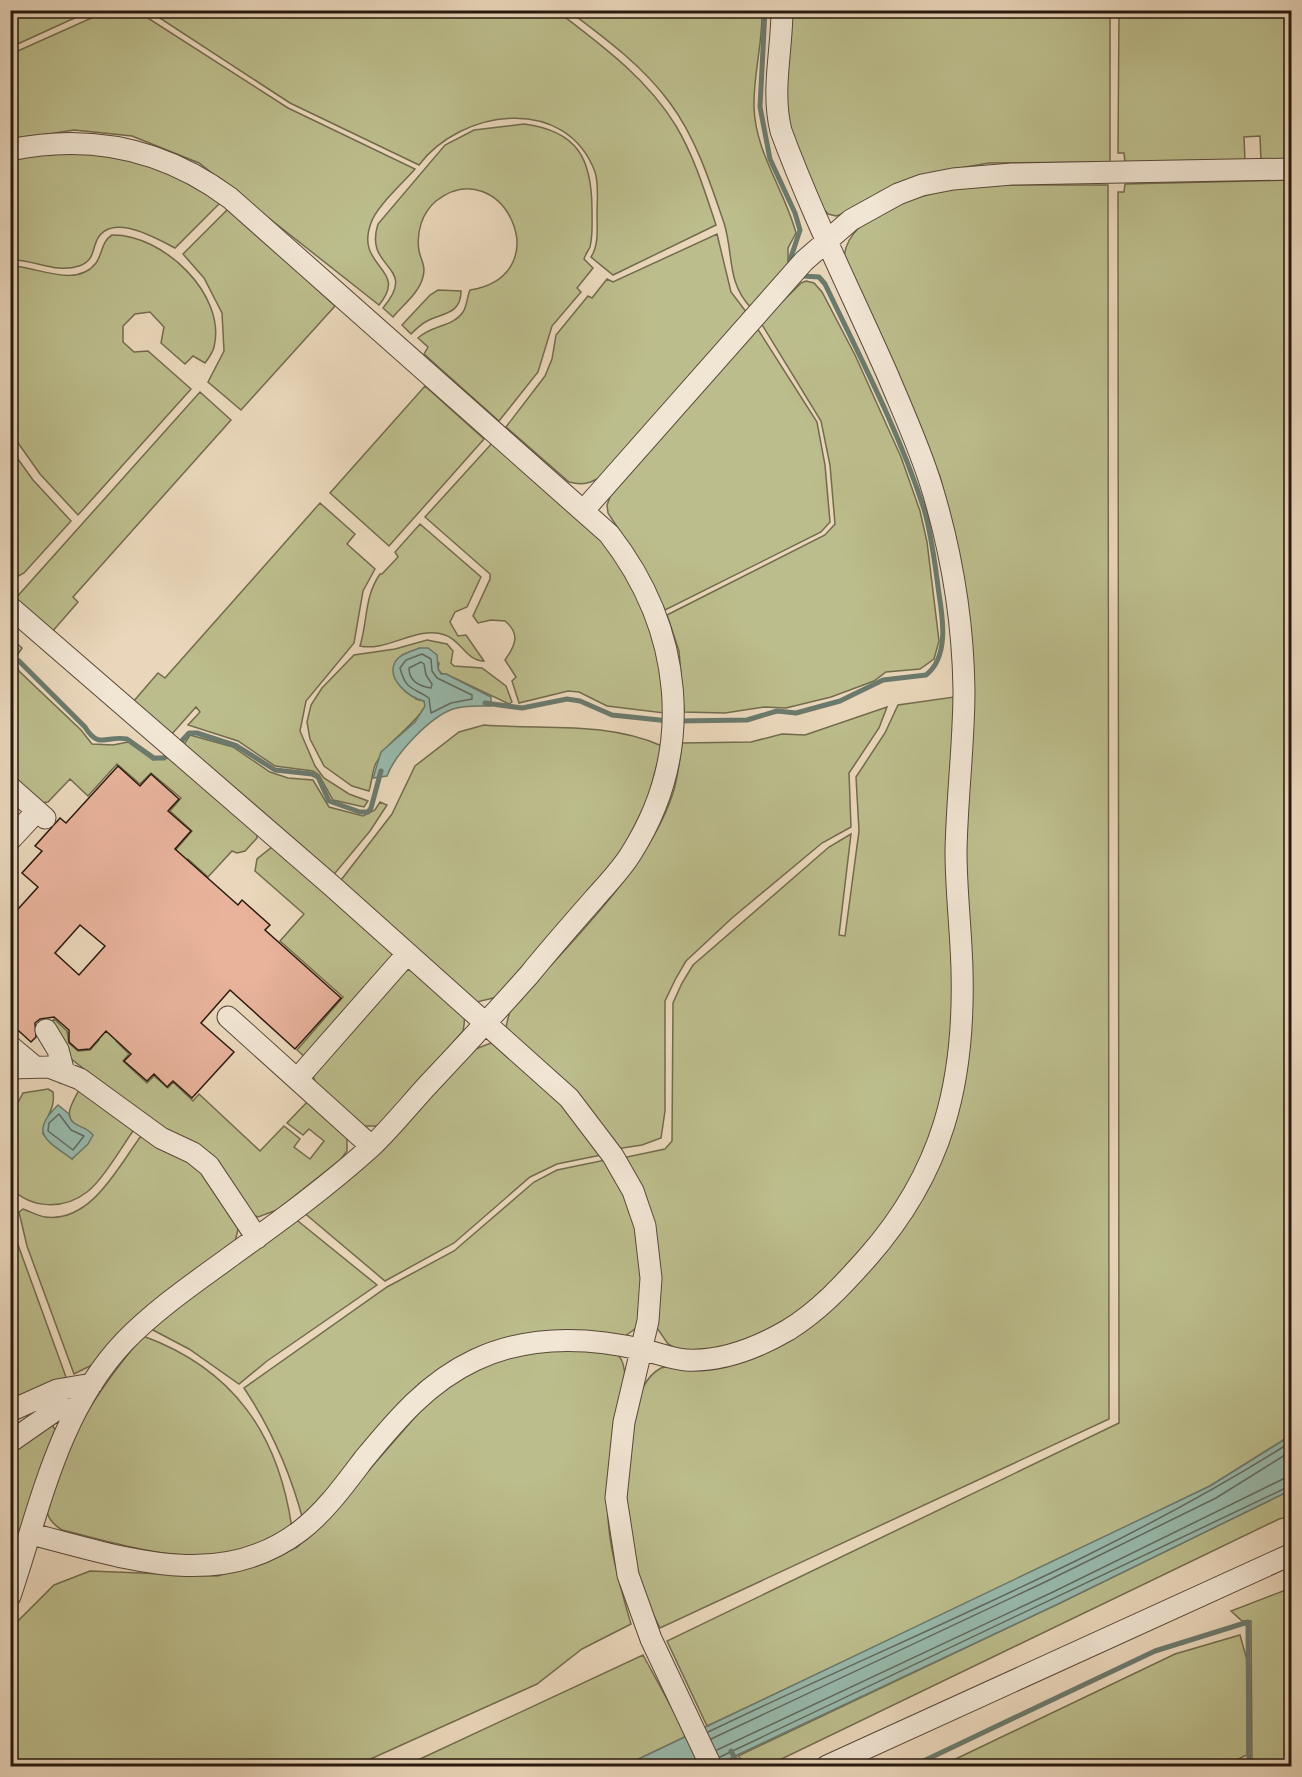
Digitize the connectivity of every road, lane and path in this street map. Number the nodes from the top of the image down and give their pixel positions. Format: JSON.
{"nodes":[{"id":1,"x":782,"y":10,"type":"edge"},
{"id":2,"x":10,"y":150,"type":"edge"},
{"id":3,"x":1292,"y":170,"type":"edge"},
{"id":4,"x":826,"y":239,"type":"junction"},
{"id":5,"x":584,"y":510,"type":"junction"},
{"id":6,"x":10,"y":608,"type":"edge"},
{"id":7,"x":10,"y":787,"type":"edge"},
{"id":8,"x":10,"y":840,"type":"edge"},
{"id":9,"x":407,"y":954,"type":"junction"},
{"id":10,"x":228,"y":1017,"type":"dead end"},
{"id":11,"x":485,"y":1024,"type":"junction"},
{"id":12,"x":46,"y":1030,"type":"dead end"},
{"id":13,"x":10,"y":1046,"type":"edge"},
{"id":14,"x":34,"y":1066,"type":"junction"},
{"id":15,"x":10,"y":1068,"type":"edge"},
{"id":16,"x":64,"y":1073,"type":"junction"},
{"id":17,"x":298,"y":1078,"type":"junction"},
{"id":18,"x":371,"y":1146,"type":"junction"},
{"id":19,"x":257,"y":1238,"type":"junction"},
{"id":20,"x":642,"y":1350,"type":"junction"},
{"id":21,"x":92,"y":1384,"type":"junction"},
{"id":22,"x":76,"y":1409,"type":"junction"},
{"id":23,"x":10,"y":1411,"type":"edge"},
{"id":24,"x":10,"y":1442,"type":"edge"},
{"id":25,"x":31,"y":1534,"type":"junction"},
{"id":26,"x":1292,"y":1554,"type":"edge"},
{"id":27,"x":10,"y":1596,"type":"edge"},
{"id":28,"x":711,"y":1767,"type":"edge"},
{"id":29,"x":827,"y":1767,"type":"edge"}],
"edges":[{"from":1,"to":4,"type":"street"},
{"from":2,"to":5,"type":"street"},
{"from":3,"to":4,"type":"street"},
{"from":4,"to":5,"type":"street"},
{"from":4,"to":20,"type":"street"},
{"from":5,"to":11,"type":"street"},
{"from":6,"to":9,"type":"street"},
{"from":7,"to":8,"type":"street"},
{"from":9,"to":11,"type":"street"},
{"from":9,"to":17,"type":"street"},
{"from":10,"to":17,"type":"street"},
{"from":11,"to":18,"type":"street"},
{"from":11,"to":20,"type":"street"},
{"from":12,"to":16,"type":"street"},
{"from":13,"to":14,"type":"street"},
{"from":14,"to":15,"type":"street"},
{"from":14,"to":16,"type":"street"},
{"from":16,"to":19,"type":"street"},
{"from":17,"to":18,"type":"street"},
{"from":18,"to":19,"type":"street"},
{"from":19,"to":21,"type":"street"},
{"from":20,"to":25,"type":"street"},
{"from":20,"to":28,"type":"street"},
{"from":21,"to":22,"type":"street"},
{"from":21,"to":23,"type":"street"},
{"from":22,"to":24,"type":"street"},
{"from":22,"to":25,"type":"street"},
{"from":25,"to":27,"type":"street"},
{"from":26,"to":29,"type":"street"}]}
